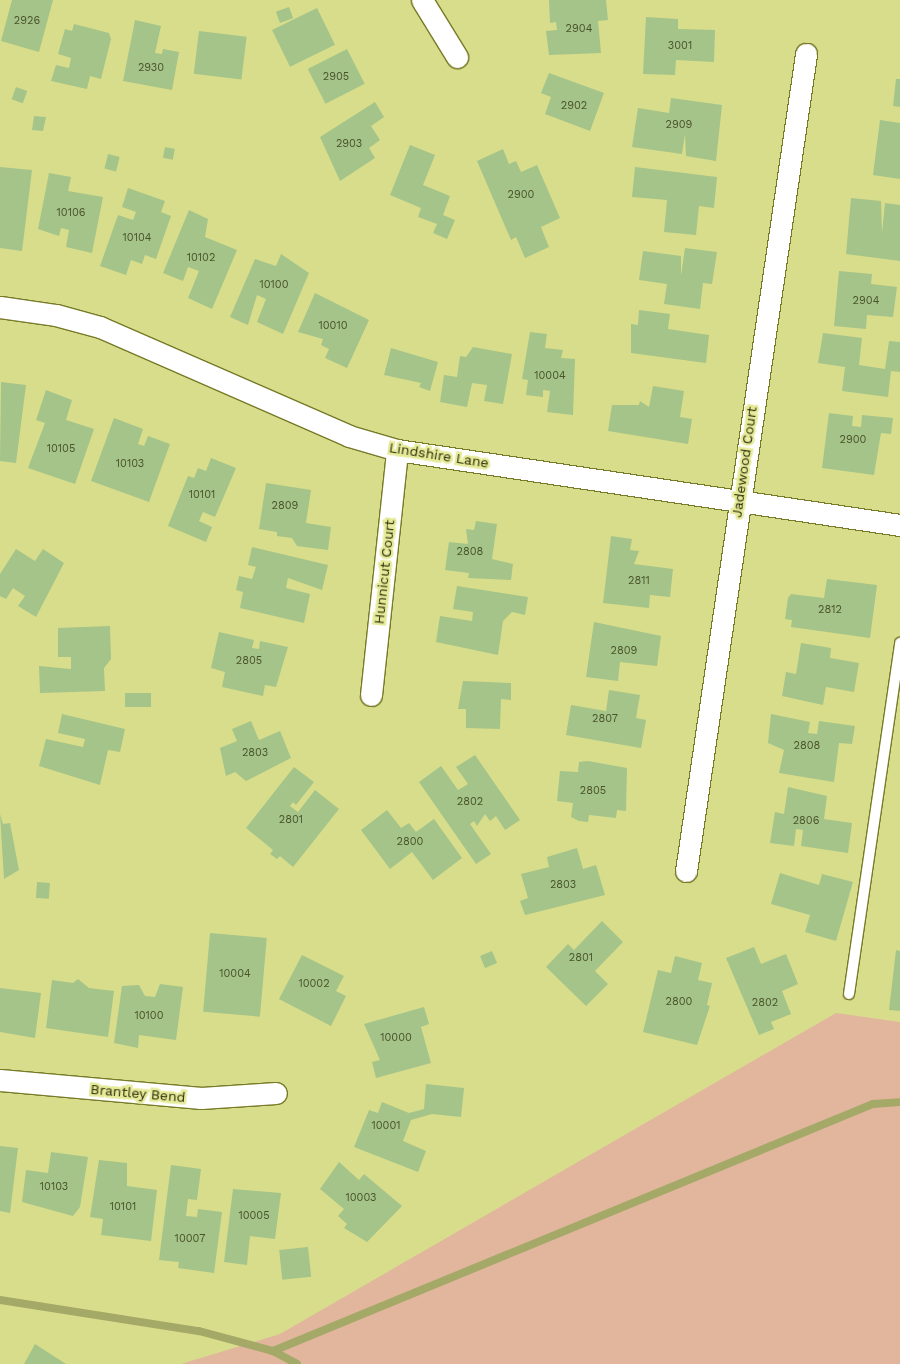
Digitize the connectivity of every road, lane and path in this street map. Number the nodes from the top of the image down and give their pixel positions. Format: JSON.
{"nodes":[{"id":1,"x":422,"y":0,"type":"edge"},
{"id":2,"x":806,"y":54,"type":"dead end"},
{"id":3,"x":456,"y":57,"type":"dead end"},
{"id":4,"x":0,"y":307,"type":"edge"},
{"id":5,"x":397,"y":450,"type":"junction"},
{"id":6,"x":739,"y":500,"type":"junction"},
{"id":7,"x":900,"y":525,"type":"edge"},
{"id":8,"x":900,"y":643,"type":"edge"},
{"id":9,"x":371,"y":695,"type":"dead end"},
{"id":10,"x":686,"y":871,"type":"dead end"},
{"id":11,"x":849,"y":994,"type":"dead end"},
{"id":12,"x":0,"y":1080,"type":"edge"},
{"id":13,"x":276,"y":1093,"type":"dead end"}],
"edges":[{"from":1,"to":3,"type":"street"},
{"from":2,"to":6,"type":"street","name":"Jadewood Court"},
{"from":4,"to":5,"type":"street","name":"Lindshire Lane"},
{"from":5,"to":6,"type":"street","name":"Lindshire Lane"},
{"from":5,"to":9,"type":"street","name":"Hunnicut Court"},
{"from":6,"to":7,"type":"street","name":"Lindshire Lane"},
{"from":6,"to":10,"type":"street","name":"Jadewood Court"},
{"from":8,"to":11,"type":"lane"},
{"from":12,"to":13,"type":"street","name":"Brantley Bend"}]}
